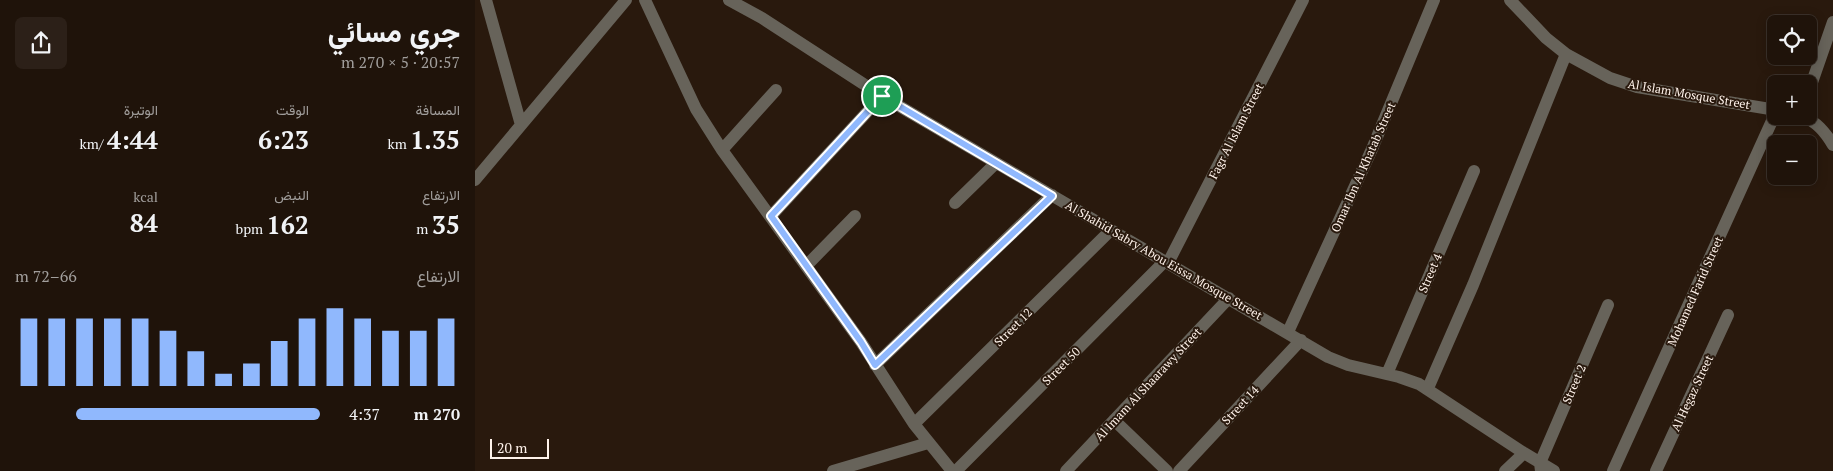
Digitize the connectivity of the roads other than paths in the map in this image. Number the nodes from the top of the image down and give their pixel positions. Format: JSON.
{"nodes":[{"id":1,"x":486,"y":0,"type":"edge"},
{"id":2,"x":626,"y":0,"type":"edge"},
{"id":3,"x":645,"y":0,"type":"edge"},
{"id":4,"x":729,"y":0,"type":"edge"},
{"id":5,"x":1303,"y":0,"type":"edge"},
{"id":6,"x":1434,"y":0,"type":"edge"},
{"id":7,"x":1510,"y":0,"type":"edge"},
{"id":8,"x":1833,"y":22,"type":"edge"},
{"id":9,"x":1567,"y":54,"type":"junction"},
{"id":10,"x":1815,"y":75,"type":"edge"},
{"id":11,"x":776,"y":90,"type":"dead end"},
{"id":12,"x":882,"y":96,"type":"junction"},
{"id":13,"x":1767,"y":109,"type":"edge"},
{"id":14,"x":521,"y":125,"type":"junction"},
{"id":15,"x":1770,"y":125,"type":"edge"},
{"id":16,"x":1817,"y":125,"type":"edge"},
{"id":17,"x":1833,"y":145,"type":"edge"},
{"id":18,"x":722,"y":150,"type":"junction"},
{"id":19,"x":996,"y":163,"type":"junction"},
{"id":20,"x":1473,"y":171,"type":"dead end"},
{"id":21,"x":475,"y":180,"type":"edge"},
{"id":22,"x":1052,"y":196,"type":"junction"},
{"id":23,"x":955,"y":203,"type":"dead end"},
{"id":24,"x":771,"y":216,"type":"junction"},
{"id":25,"x":855,"y":216,"type":"dead end"},
{"id":26,"x":1111,"y":230,"type":"junction"},
{"id":27,"x":1167,"y":262,"type":"junction"},
{"id":28,"x":807,"y":265,"type":"junction"},
{"id":29,"x":1229,"y":298,"type":"junction"},
{"id":30,"x":1608,"y":305,"type":"dead end"},
{"id":31,"x":1728,"y":315,"type":"dead end"},
{"id":32,"x":1288,"y":332,"type":"junction"},
{"id":33,"x":1301,"y":340,"type":"junction"},
{"id":34,"x":875,"y":365,"type":"junction"},
{"id":35,"x":1387,"y":374,"type":"junction"},
{"id":36,"x":1428,"y":388,"type":"junction"},
{"id":37,"x":1114,"y":420,"type":"junction"},
{"id":38,"x":914,"y":424,"type":"junction"},
{"id":39,"x":928,"y":444,"type":"junction"},
{"id":40,"x":1524,"y":453,"type":"junction"},
{"id":41,"x":1541,"y":467,"type":"edge"},
{"id":42,"x":853,"y":468,"type":"edge"},
{"id":43,"x":833,"y":471,"type":"edge"},
{"id":44,"x":952,"y":471,"type":"edge"},
{"id":45,"x":956,"y":471,"type":"edge"},
{"id":46,"x":1066,"y":471,"type":"edge"},
{"id":47,"x":1167,"y":471,"type":"edge"},
{"id":48,"x":1179,"y":471,"type":"edge"},
{"id":49,"x":1505,"y":471,"type":"edge"},
{"id":50,"x":1554,"y":471,"type":"edge"},
{"id":51,"x":1613,"y":471,"type":"edge"},
{"id":52,"x":1657,"y":471,"type":"edge"}],
"edges":[{"from":1,"to":14,"type":"street"},
{"from":2,"to":14,"type":"street"},
{"from":3,"to":18,"type":"street"},
{"from":4,"to":12,"type":"street","name":"Al Shahid Sabry Abou Eissa Mosque Street"},
{"from":5,"to":27,"type":"street","name":"Fagr Al Islam Street"},
{"from":6,"to":32,"type":"street","name":"Omar Ibn Al Khatab Street"},
{"from":7,"to":9,"type":"street","name":"Al Islam Mosque Street"},
{"from":8,"to":10,"type":"street"},
{"from":9,"to":13,"type":"street","name":"Al Islam Mosque Street"},
{"from":9,"to":36,"type":"street"},
{"from":11,"to":18,"type":"street"},
{"from":12,"to":19,"type":"street","name":"Al Shahid Sabry Abou Eissa Mosque Street"},
{"from":12,"to":24,"type":"street"},
{"from":14,"to":21,"type":"street"},
{"from":15,"to":51,"type":"street","name":"Mohamed Farid Street"},
{"from":16,"to":17,"type":"street"},
{"from":18,"to":24,"type":"street"},
{"from":19,"to":22,"type":"street","name":"Al Shahid Sabry Abou Eissa Mosque Street"},
{"from":19,"to":23,"type":"street"},
{"from":20,"to":35,"type":"street","name":"Street 4"},
{"from":22,"to":26,"type":"street","name":"Al Shahid Sabry Abou Eissa Mosque Street"},
{"from":22,"to":34,"type":"street"},
{"from":24,"to":28,"type":"street"},
{"from":25,"to":28,"type":"street"},
{"from":26,"to":27,"type":"street","name":"Al Shahid Sabry Abou Eissa Mosque Street"},
{"from":26,"to":38,"type":"street","name":"Street 12"},
{"from":27,"to":29,"type":"street","name":"Al Shahid Sabry Abou Eissa Mosque Street"},
{"from":27,"to":45,"type":"street","name":"Street 50"},
{"from":28,"to":34,"type":"street"},
{"from":29,"to":32,"type":"street","name":"Al Shahid Sabry Abou Eissa Mosque Street"},
{"from":29,"to":37,"type":"street","name":"Al Imam Al Shaarawy Street"},
{"from":30,"to":41,"type":"street","name":"Street 2"},
{"from":31,"to":52,"type":"street","name":"Al Hegaz Street"},
{"from":32,"to":33,"type":"street","name":"Al Shahid Sabry Abou Eissa Mosque Street"},
{"from":33,"to":35,"type":"street","name":"Al Shahid Sabry Abou Eissa Mosque Street"},
{"from":33,"to":48,"type":"street","name":"Street 14"},
{"from":34,"to":38,"type":"street"},
{"from":35,"to":36,"type":"street","name":"Al Shahid Sabry Abou Eissa Mosque Street"},
{"from":36,"to":40,"type":"street","name":"Al Shahid Sabry Abou Eissa Mosque Street"},
{"from":37,"to":46,"type":"street","name":"Al Imam Al Shaarawy Street"},
{"from":37,"to":47,"type":"street"},
{"from":38,"to":39,"type":"street"},
{"from":39,"to":42,"type":"street"},
{"from":39,"to":44,"type":"street"},
{"from":40,"to":41,"type":"street","name":"Al Shahid Sabry Abou Eissa Mosque Street"},
{"from":40,"to":49,"type":"street"},
{"from":41,"to":50,"type":"street","name":"Al Shahid Sabry Abou Eissa Mosque Street"},
{"from":42,"to":43,"type":"street"}]}
